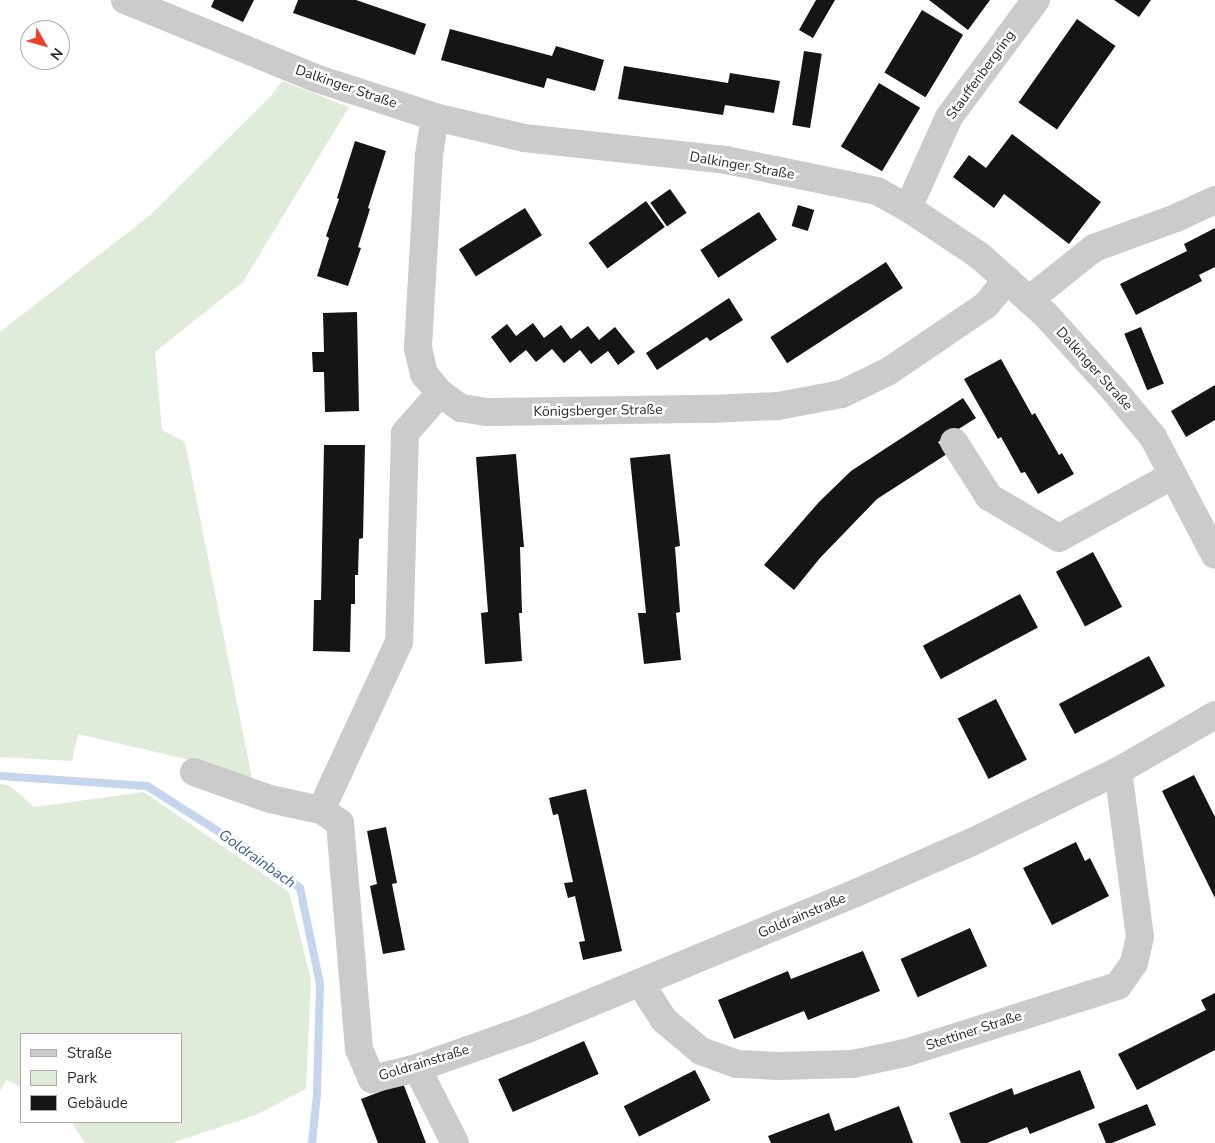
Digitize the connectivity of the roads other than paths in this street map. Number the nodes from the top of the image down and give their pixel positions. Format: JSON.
{"nodes":[{"id":1,"x":125,"y":0,"type":"edge"},
{"id":2,"x":1036,"y":0,"type":"edge"},
{"id":3,"x":435,"y":117,"type":"junction"},
{"id":4,"x":1215,"y":200,"type":"edge"},
{"id":5,"x":908,"y":208,"type":"junction"},
{"id":6,"x":1006,"y":280,"type":"junction"},
{"id":7,"x":1029,"y":300,"type":"junction"},
{"id":8,"x":440,"y":393,"type":"junction"},
{"id":9,"x":954,"y":442,"type":"dead end"},
{"id":10,"x":1173,"y":475,"type":"junction"},
{"id":11,"x":1215,"y":555,"type":"edge"},
{"id":12,"x":1215,"y":715,"type":"edge"},
{"id":13,"x":1118,"y":771,"type":"junction"},
{"id":14,"x":194,"y":772,"type":"dead end"},
{"id":15,"x":321,"y":810,"type":"junction"},
{"id":16,"x":640,"y":983,"type":"junction"},
{"id":17,"x":417,"y":1068,"type":"junction"},
{"id":18,"x":454,"y":1143,"type":"edge"}],
"edges":[{"from":1,"to":3,"type":"street","name":"Dalkinger Straße"},
{"from":2,"to":5,"type":"street","name":"Stauffenbergring"},
{"from":3,"to":5,"type":"street","name":"Dalkinger Straße"},
{"from":3,"to":8,"type":"street","name":"Königsberger Straße"},
{"from":4,"to":7,"type":"street"},
{"from":5,"to":6,"type":"street","name":"Dalkinger Straße"},
{"from":6,"to":7,"type":"street","name":"Dalkinger Straße"},
{"from":6,"to":8,"type":"street","name":"Königsberger Straße"},
{"from":7,"to":10,"type":"street","name":"Dalkinger Straße"},
{"from":8,"to":15,"type":"street"},
{"from":9,"to":10,"type":"street"},
{"from":10,"to":11,"type":"street","name":"Dalkinger Straße"},
{"from":12,"to":13,"type":"street","name":"Goldrainstraße"},
{"from":13,"to":16,"type":"street","name":"Goldrainstraße"},
{"from":13,"to":16,"type":"street","name":"Stettiner Straße"},
{"from":14,"to":15,"type":"street"},
{"from":15,"to":17,"type":"street","name":"Goldrainstraße"},
{"from":16,"to":17,"type":"street","name":"Goldrainstraße"},
{"from":17,"to":18,"type":"street"}]}
